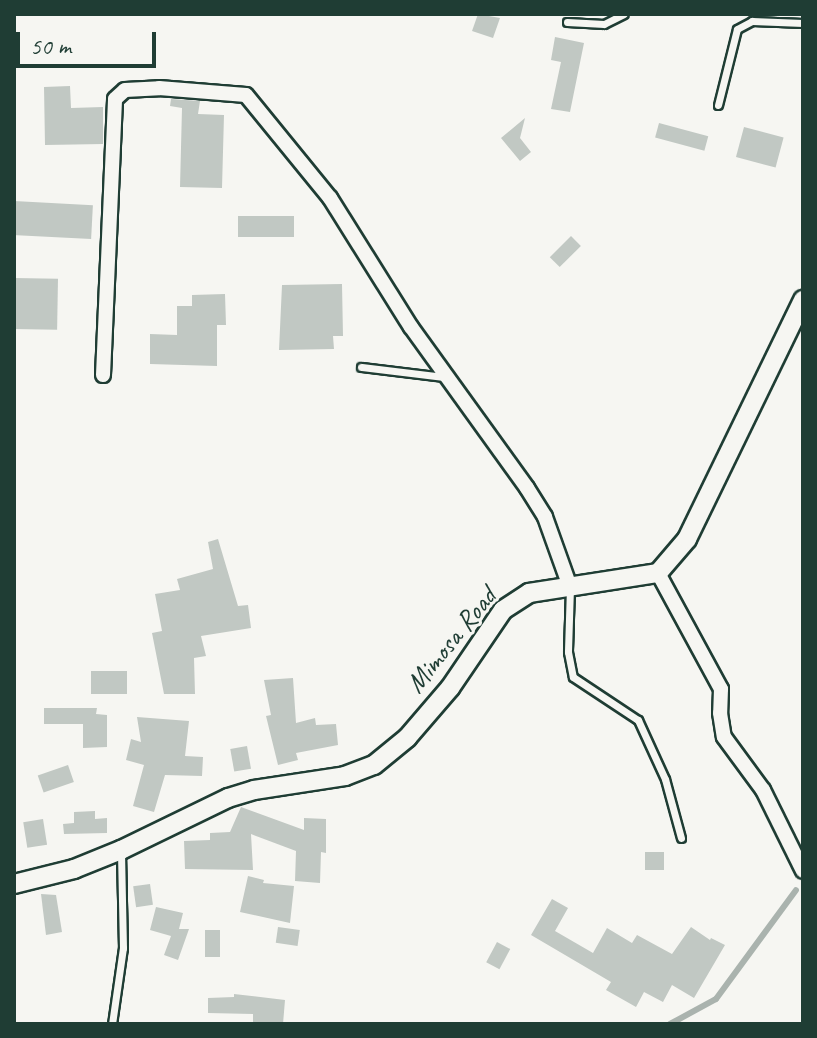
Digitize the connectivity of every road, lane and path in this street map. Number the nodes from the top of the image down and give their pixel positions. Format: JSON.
{"nodes":[{"id":1,"x":624,"y":14,"type":"edge"},
{"id":2,"x":567,"y":22,"type":"dead end"},
{"id":3,"x":803,"y":23,"type":"edge"},
{"id":4,"x":718,"y":105,"type":"dead end"},
{"id":5,"x":803,"y":300,"type":"edge"},
{"id":6,"x":361,"y":367,"type":"dead end"},
{"id":7,"x":103,"y":375,"type":"dead end"},
{"id":8,"x":446,"y":377,"type":"junction"},
{"id":9,"x":658,"y":573,"type":"junction"},
{"id":10,"x":570,"y":587,"type":"junction"},
{"id":11,"x":681,"y":838,"type":"dead end"},
{"id":12,"x":121,"y":850,"type":"junction"},
{"id":13,"x":803,"y":871,"type":"edge"},
{"id":14,"x":14,"y":884,"type":"edge"},
{"id":15,"x":112,"y":1024,"type":"edge"}],
"edges":[{"from":1,"to":2,"type":"lane"},
{"from":3,"to":4,"type":"lane"},
{"from":5,"to":9,"type":"street"},
{"from":6,"to":8,"type":"lane"},
{"from":7,"to":8,"type":"street"},
{"from":8,"to":10,"type":"street"},
{"from":9,"to":10,"type":"street","name":"Mimosa Road"},
{"from":9,"to":13,"type":"street"},
{"from":10,"to":11,"type":"lane"},
{"from":10,"to":12,"type":"street","name":"Mimosa Road"},
{"from":12,"to":14,"type":"street","name":"Mimosa Road"},
{"from":12,"to":15,"type":"lane"}]}
